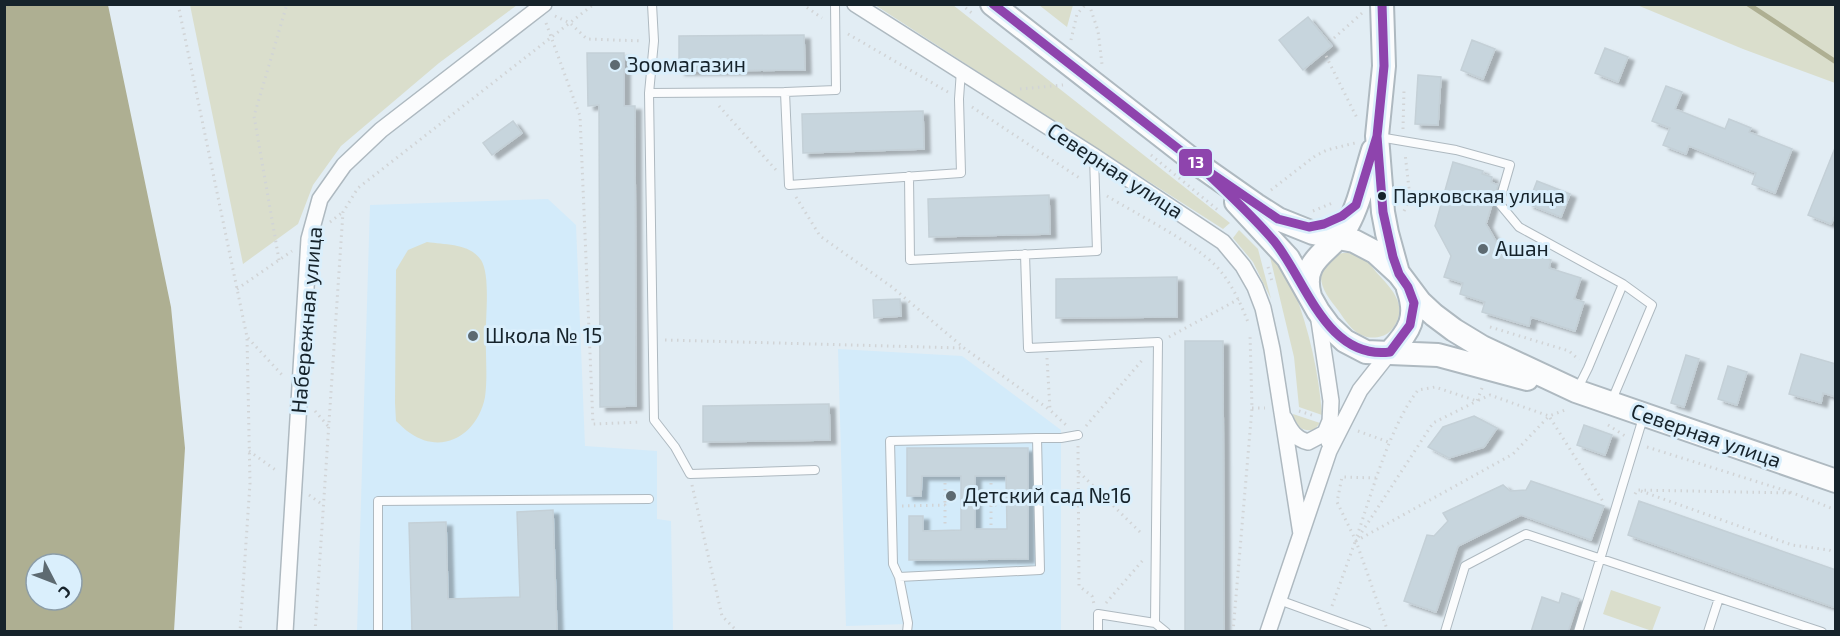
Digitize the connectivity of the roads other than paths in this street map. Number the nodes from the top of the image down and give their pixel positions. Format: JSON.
{"nodes":[{"id":1,"x":652,"y":4,"type":"edge"},
{"id":2,"x":835,"y":4,"type":"edge"},
{"id":3,"x":855,"y":4,"type":"edge"},
{"id":4,"x":992,"y":4,"type":"edge"},
{"id":5,"x":542,"y":6,"type":"edge"},
{"id":6,"x":1375,"y":12,"type":"edge"},
{"id":7,"x":961,"y":70,"type":"junction"},
{"id":8,"x":784,"y":92,"type":"junction"},
{"id":9,"x":648,"y":93,"type":"junction"},
{"id":10,"x":1377,"y":136,"type":"junction"},
{"id":11,"x":1094,"y":156,"type":"junction"},
{"id":12,"x":1199,"y":165,"type":"junction"},
{"id":13,"x":909,"y":176,"type":"junction"},
{"id":14,"x":1347,"y":203,"type":"junction"},
{"id":15,"x":1300,"y":218,"type":"junction"},
{"id":16,"x":1339,"y":238,"type":"junction"},
{"id":17,"x":1024,"y":254,"type":"junction"},
{"id":18,"x":1403,"y":281,"type":"junction"},
{"id":19,"x":1623,"y":284,"type":"junction"},
{"id":20,"x":1315,"y":306,"type":"junction"},
{"id":21,"x":1390,"y":352,"type":"junction"},
{"id":22,"x":1573,"y":401,"type":"junction"},
{"id":23,"x":1280,"y":408,"type":"junction"},
{"id":24,"x":1609,"y":414,"type":"junction"},
{"id":25,"x":1644,"y":414,"type":"junction"},
{"id":26,"x":1330,"y":422,"type":"junction"},
{"id":27,"x":1078,"y":435,"type":"road end"},
{"id":28,"x":1037,"y":438,"type":"junction"},
{"id":29,"x":1329,"y":451,"type":"junction"},
{"id":30,"x":815,"y":470,"type":"dead end"},
{"id":31,"x":1836,"y":481,"type":"edge"},
{"id":32,"x":649,"y":499,"type":"dead end"},
{"id":33,"x":1301,"y":534,"type":"junction"},
{"id":34,"x":1601,"y":558,"type":"junction"},
{"id":35,"x":899,"y":577,"type":"junction"},
{"id":36,"x":1719,"y":598,"type":"junction"},
{"id":37,"x":1279,"y":600,"type":"junction"},
{"id":38,"x":1155,"y":623,"type":"junction"},
{"id":39,"x":285,"y":632,"type":"edge"},
{"id":40,"x":378,"y":632,"type":"edge"},
{"id":41,"x":907,"y":632,"type":"edge"},
{"id":42,"x":1098,"y":632,"type":"edge"},
{"id":43,"x":1166,"y":632,"type":"edge"},
{"id":44,"x":1268,"y":632,"type":"edge"},
{"id":45,"x":1367,"y":632,"type":"edge"},
{"id":46,"x":1445,"y":632,"type":"edge"},
{"id":47,"x":1578,"y":632,"type":"edge"},
{"id":48,"x":1708,"y":632,"type":"edge"},
{"id":49,"x":1822,"y":632,"type":"edge"}],
"edges":[{"from":1,"to":9,"type":"lane"},
{"from":2,"to":8,"type":"lane"},
{"from":3,"to":7,"type":"street","name":"Северная улица"},
{"from":4,"to":12,"type":"main road","name":"Северная улица"},
{"from":5,"to":39,"type":"street","name":"Набережная улица"},
{"from":6,"to":10,"type":"main road"},
{"from":7,"to":11,"type":"street","name":"Северная улица"},
{"from":7,"to":13,"type":"lane"},
{"from":8,"to":9,"type":"lane"},
{"from":8,"to":13,"type":"lane"},
{"from":9,"to":30,"type":"lane"},
{"from":10,"to":14,"type":"main road"},
{"from":10,"to":18,"type":"main road"},
{"from":10,"to":19,"type":"lane"},
{"from":11,"to":17,"type":"lane"},
{"from":11,"to":23,"type":"street","name":"Северная улица"},
{"from":12,"to":15,"type":"main road","name":"Северная улица"},
{"from":12,"to":20,"type":"main road","name":"Северная улица"},
{"from":13,"to":17,"type":"lane"},
{"from":14,"to":15,"type":"main road"},
{"from":14,"to":16,"type":"main road"},
{"from":15,"to":16,"type":"main road","name":"Северная улица"},
{"from":16,"to":18,"type":"main road","name":"Северная улица"},
{"from":16,"to":20,"type":"main road"},
{"from":17,"to":38,"type":"lane"},
{"from":18,"to":21,"type":"main road"},
{"from":18,"to":22,"type":"main road","name":"Северная улица"},
{"from":19,"to":22,"type":"lane"},
{"from":19,"to":24,"type":"lane"},
{"from":20,"to":21,"type":"main road","name":"Северная улица"},
{"from":20,"to":26,"type":"street"},
{"from":21,"to":22,"type":"main road","name":"Северная улица"},
{"from":21,"to":29,"type":"street"},
{"from":22,"to":24,"type":"main road","name":"Северная улица"},
{"from":23,"to":26,"type":"street"},
{"from":23,"to":33,"type":"street","name":"Северная улица"},
{"from":24,"to":25,"type":"main road","name":"Северная улица"},
{"from":25,"to":31,"type":"main road","name":"Северная улица"},
{"from":25,"to":34,"type":"lane"},
{"from":26,"to":29,"type":"street"},
{"from":27,"to":28,"type":"lane"},
{"from":28,"to":35,"type":"lane"},
{"from":28,"to":35,"type":"lane"},
{"from":29,"to":33,"type":"street"},
{"from":32,"to":40,"type":"lane"},
{"from":33,"to":37,"type":"street"},
{"from":34,"to":36,"type":"lane"},
{"from":34,"to":46,"type":"lane"},
{"from":34,"to":47,"type":"lane"},
{"from":35,"to":41,"type":"lane"},
{"from":36,"to":48,"type":"lane"},
{"from":36,"to":49,"type":"lane"},
{"from":37,"to":44,"type":"street"},
{"from":37,"to":45,"type":"lane"},
{"from":38,"to":42,"type":"lane"},
{"from":38,"to":43,"type":"lane"}]}
